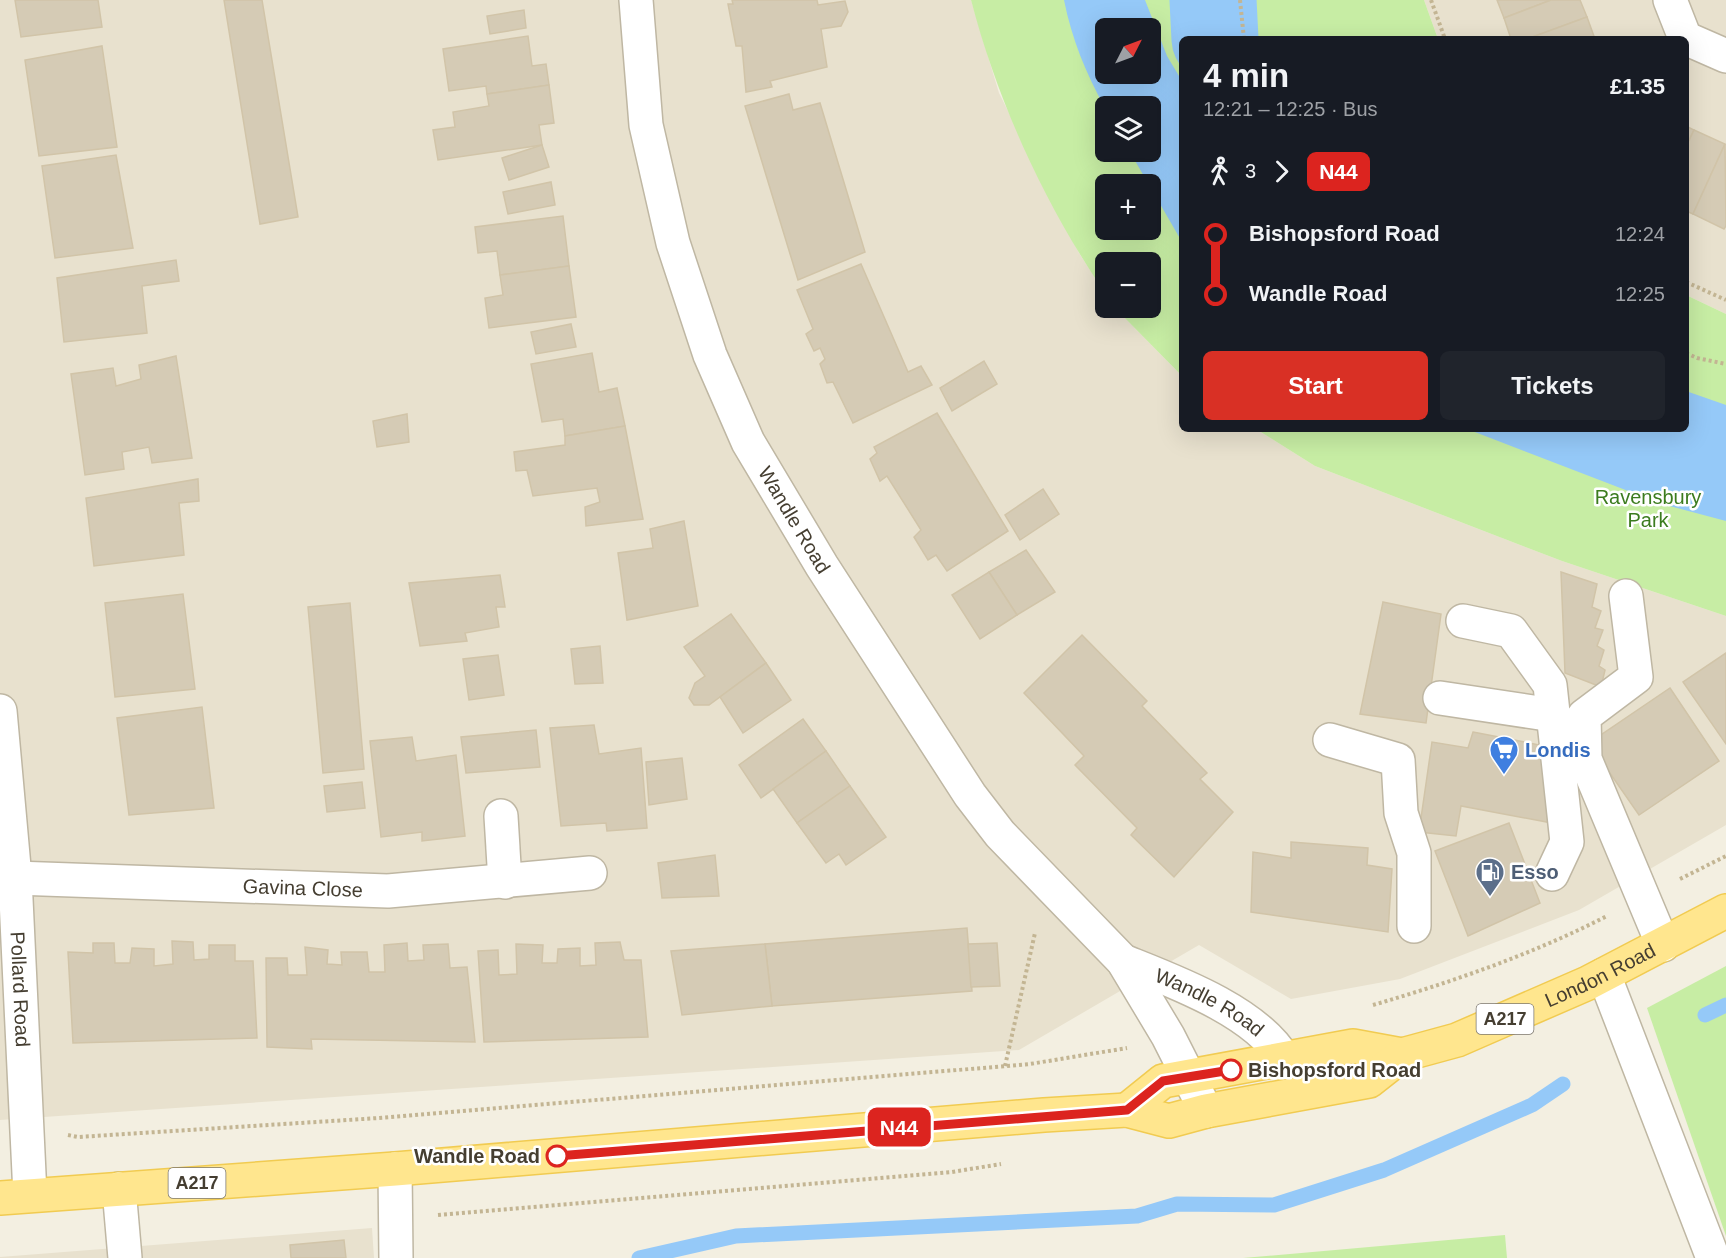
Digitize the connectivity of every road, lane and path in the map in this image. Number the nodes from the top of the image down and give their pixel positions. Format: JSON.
{"nodes":[{"id":1,"x":636,"y":0,"type":"edge"},
{"id":2,"x":1240,"y":0,"type":"edge"},
{"id":3,"x":1431,"y":0,"type":"edge"},
{"id":4,"x":1670,"y":0,"type":"edge"},
{"id":5,"x":1244,"y":36,"type":"edge"},
{"id":6,"x":1444,"y":36,"type":"edge"},
{"id":7,"x":1684,"y":36,"type":"edge"},
{"id":8,"x":1689,"y":40,"type":"edge"},
{"id":9,"x":1726,"y":56,"type":"edge"},
{"id":10,"x":1689,"y":283,"type":"edge"},
{"id":11,"x":1726,"y":300,"type":"edge"},
{"id":12,"x":1689,"y":354,"type":"edge"},
{"id":13,"x":1726,"y":364,"type":"edge"},
{"id":14,"x":1626,"y":596,"type":"dead end"},
{"id":15,"x":1462,"y":621,"type":"dead end"},
{"id":16,"x":1440,"y":698,"type":"dead end"},
{"id":17,"x":0,"y":711,"type":"edge"},
{"id":18,"x":1553,"y":715,"type":"junction"},
{"id":19,"x":1330,"y":740,"type":"dead end"},
{"id":20,"x":501,"y":816,"type":"dead end"},
{"id":21,"x":1726,"y":856,"type":"edge"},
{"id":22,"x":590,"y":873,"type":"dead end"},
{"id":23,"x":1552,"y":874,"type":"dead end"},
{"id":24,"x":15,"y":878,"type":"junction"},
{"id":25,"x":505,"y":882,"type":"junction"},
{"id":26,"x":1060,"y":898,"type":"junction"},
{"id":27,"x":1643,"y":898,"type":"junction"},
{"id":28,"x":1726,"y":911,"type":"edge"},
{"id":29,"x":1414,"y":926,"type":"dead end"},
{"id":30,"x":1664,"y":945,"type":"junction"},
{"id":31,"x":1123,"y":961,"type":"junction"},
{"id":32,"x":1605,"y":975,"type":"junction"},
{"id":33,"x":1369,"y":1006,"type":"dead end"},
{"id":34,"x":1132,"y":1047,"type":"dead end"},
{"id":35,"x":1402,"y":1055,"type":"junction"},
{"id":36,"x":1284,"y":1059,"type":"junction"},
{"id":37,"x":1005,"y":1066,"type":"junction"},
{"id":38,"x":1188,"y":1077,"type":"junction"},
{"id":39,"x":1127,"y":1110,"type":"junction"},
{"id":40,"x":1206,"y":1112,"type":"junction"},
{"id":41,"x":67,"y":1134,"type":"dead end"},
{"id":42,"x":395,"y":1169,"type":"junction"},
{"id":43,"x":119,"y":1189,"type":"junction"},
{"id":44,"x":15,"y":1196,"type":"edge"},
{"id":45,"x":125,"y":1258,"type":"edge"},
{"id":46,"x":396,"y":1258,"type":"edge"},
{"id":47,"x":1713,"y":1258,"type":"edge"}],
"edges":[{"from":1,"to":26,"type":"street","name":"Wandle Road"},
{"from":2,"to":5,"type":"path"},
{"from":3,"to":6,"type":"path"},
{"from":4,"to":7,"type":"street"},
{"from":8,"to":9,"type":"street"},
{"from":10,"to":11,"type":"path"},
{"from":12,"to":13,"type":"path"},
{"from":14,"to":27,"type":"street"},
{"from":15,"to":18,"type":"street"},
{"from":16,"to":18,"type":"street"},
{"from":17,"to":24,"type":"street","name":"Pollard Road"},
{"from":18,"to":23,"type":"street"},
{"from":19,"to":29,"type":"street"},
{"from":20,"to":25,"type":"street"},
{"from":21,"to":27,"type":"path"},
{"from":22,"to":25,"type":"street","name":"Gavina Close"},
{"from":24,"to":25,"type":"street","name":"Gavina Close"},
{"from":24,"to":44,"type":"street","name":"Pollard Road"},
{"from":26,"to":31,"type":"street","name":"Wandle Road"},
{"from":26,"to":37,"type":"path"},
{"from":27,"to":30,"type":"street"},
{"from":27,"to":33,"type":"path"},
{"from":28,"to":30,"type":"main road","name":"London Road","number":"A217"},
{"from":30,"to":32,"type":"main road","name":"London Road","number":"A217"},
{"from":31,"to":36,"type":"street","name":"Wandle Road"},
{"from":31,"to":38,"type":"street","name":"Wandle Road"},
{"from":32,"to":35,"type":"main road","name":"London Road","number":"A217"},
{"from":32,"to":47,"type":"street"},
{"from":34,"to":37,"type":"path"},
{"from":35,"to":36,"type":"main road","name":"London Road","number":"A217"},
{"from":35,"to":40,"type":"main road","name":"London Road","number":"A217"},
{"from":36,"to":38,"type":"main road","number":"A217"},
{"from":37,"to":41,"type":"path"},
{"from":38,"to":39,"type":"main road","number":"A217"},
{"from":38,"to":40,"type":"street","name":"Wandle Road"},
{"from":39,"to":40,"type":"main road","number":"A217"},
{"from":39,"to":42,"type":"main road","number":"A217"},
{"from":42,"to":43,"type":"main road","number":"A217"},
{"from":42,"to":46,"type":"street"},
{"from":43,"to":44,"type":"main road","number":"A217"},
{"from":43,"to":45,"type":"street"}]}
